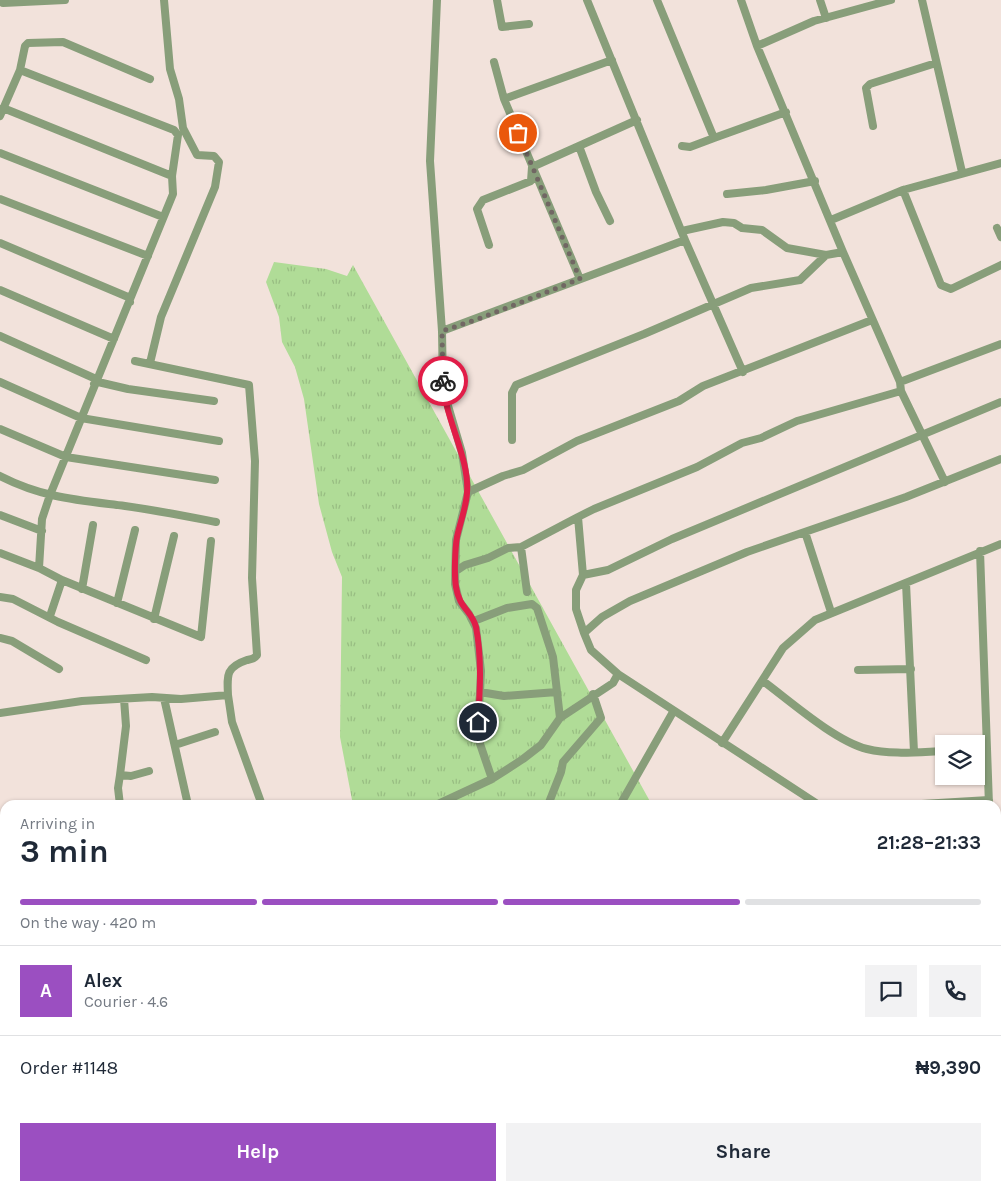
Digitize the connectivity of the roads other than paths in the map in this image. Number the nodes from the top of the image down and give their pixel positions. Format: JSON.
{"nodes":[{"id":1,"x":3,"y":0,"type":"edge"},
{"id":2,"x":65,"y":0,"type":"edge"},
{"id":3,"x":164,"y":0,"type":"edge"},
{"id":4,"x":437,"y":0,"type":"edge"},
{"id":5,"x":497,"y":0,"type":"edge"},
{"id":6,"x":587,"y":0,"type":"edge"},
{"id":7,"x":657,"y":0,"type":"edge"},
{"id":8,"x":741,"y":0,"type":"edge"},
{"id":9,"x":820,"y":0,"type":"edge"},
{"id":10,"x":892,"y":0,"type":"edge"},
{"id":11,"x":922,"y":0,"type":"edge"},
{"id":12,"x":826,"y":18,"type":"junction"},
{"id":13,"x":529,"y":24,"type":"dead end"},
{"id":14,"x":758,"y":46,"type":"junction"},
{"id":15,"x":612,"y":60,"type":"junction"},
{"id":16,"x":494,"y":62,"type":"dead end"},
{"id":17,"x":936,"y":64,"type":"junction"},
{"id":18,"x":20,"y":70,"type":"junction"},
{"id":19,"x":150,"y":79,"type":"dead end"},
{"id":20,"x":504,"y":99,"type":"junction"},
{"id":21,"x":2,"y":112,"type":"edge"},
{"id":22,"x":786,"y":112,"type":"junction"},
{"id":23,"x":637,"y":120,"type":"junction"},
{"id":24,"x":874,"y":126,"type":"dead end"},
{"id":25,"x":714,"y":138,"type":"junction"},
{"id":26,"x":579,"y":146,"type":"junction"},
{"id":27,"x":682,"y":146,"type":"dead end"},
{"id":28,"x":0,"y":153,"type":"edge"},
{"id":29,"x":1001,"y":163,"type":"edge"},
{"id":30,"x":532,"y":167,"type":"junction"},
{"id":31,"x":962,"y":172,"type":"junction"},
{"id":32,"x":172,"y":176,"type":"junction"},
{"id":33,"x":815,"y":181,"type":"junction"},
{"id":34,"x":904,"y":190,"type":"junction"},
{"id":35,"x":727,"y":194,"type":"dead end"},
{"id":36,"x":0,"y":199,"type":"edge"},
{"id":37,"x":163,"y":217,"type":"junction"},
{"id":38,"x":831,"y":220,"type":"junction"},
{"id":39,"x":610,"y":221,"type":"dead end"},
{"id":40,"x":997,"y":228,"type":"dead end"},
{"id":41,"x":682,"y":231,"type":"junction"},
{"id":42,"x":1001,"y":237,"type":"edge"},
{"id":43,"x":685,"y":240,"type":"junction"},
{"id":44,"x":0,"y":243,"type":"edge"},
{"id":45,"x":489,"y":245,"type":"dead end"},
{"id":46,"x":843,"y":252,"type":"junction"},
{"id":47,"x":826,"y":255,"type":"junction"},
{"id":48,"x":148,"y":256,"type":"junction"},
{"id":49,"x":1001,"y":264,"type":"edge"},
{"id":50,"x":580,"y":279,"type":"junction"},
{"id":51,"x":0,"y":290,"type":"edge"},
{"id":52,"x":130,"y":302,"type":"junction"},
{"id":53,"x":712,"y":305,"type":"junction"},
{"id":54,"x":872,"y":320,"type":"junction"},
{"id":55,"x":442,"y":331,"type":"junction"},
{"id":56,"x":0,"y":336,"type":"edge"},
{"id":57,"x":114,"y":339,"type":"junction"},
{"id":58,"x":1001,"y":344,"type":"edge"},
{"id":59,"x":135,"y":361,"type":"dead end"},
{"id":60,"x":150,"y":363,"type":"junction"},
{"id":61,"x":743,"y":372,"type":"junction"},
{"id":62,"x":95,"y":381,"type":"junction"},
{"id":63,"x":0,"y":382,"type":"edge"},
{"id":64,"x":900,"y":382,"type":"junction"},
{"id":65,"x":901,"y":391,"type":"junction"},
{"id":66,"x":214,"y":401,"type":"dead end"},
{"id":67,"x":1001,"y":402,"type":"edge"},
{"id":68,"x":81,"y":418,"type":"junction"},
{"id":69,"x":0,"y":429,"type":"edge"},
{"id":70,"x":923,"y":435,"type":"junction"},
{"id":71,"x":512,"y":440,"type":"dead end"},
{"id":72,"x":219,"y":442,"type":"dead end"},
{"id":73,"x":66,"y":457,"type":"junction"},
{"id":74,"x":1001,"y":459,"type":"edge"},
{"id":75,"x":0,"y":476,"type":"edge"},
{"id":76,"x":216,"y":480,"type":"dead end"},
{"id":77,"x":945,"y":482,"type":"junction"},
{"id":78,"x":468,"y":492,"type":"junction"},
{"id":79,"x":50,"y":495,"type":"junction"},
{"id":80,"x":0,"y":515,"type":"edge"},
{"id":81,"x":578,"y":517,"type":"junction"},
{"id":82,"x":216,"y":522,"type":"dead end"},
{"id":83,"x":92,"y":525,"type":"dead end"},
{"id":84,"x":135,"y":530,"type":"dead end"},
{"id":85,"x":42,"y":531,"type":"junction"},
{"id":86,"x":805,"y":532,"type":"junction"},
{"id":87,"x":174,"y":536,"type":"dead end"},
{"id":88,"x":211,"y":541,"type":"dead end"},
{"id":89,"x":1001,"y":544,"type":"edge"},
{"id":90,"x":520,"y":547,"type":"junction"},
{"id":91,"x":980,"y":551,"type":"junction"},
{"id":92,"x":0,"y":553,"type":"edge"},
{"id":93,"x":39,"y":568,"type":"junction"},
{"id":94,"x":456,"y":571,"type":"junction"},
{"id":95,"x":583,"y":575,"type":"junction"},
{"id":96,"x":62,"y":580,"type":"junction"},
{"id":97,"x":906,"y":583,"type":"junction"},
{"id":98,"x":82,"y":589,"type":"junction"},
{"id":99,"x":527,"y":592,"type":"dead end"},
{"id":100,"x":0,"y":597,"type":"edge"},
{"id":101,"x":117,"y":604,"type":"junction"},
{"id":102,"x":831,"y":612,"type":"junction"},
{"id":103,"x":50,"y":616,"type":"junction"},
{"id":104,"x":154,"y":619,"type":"junction"},
{"id":105,"x":474,"y":621,"type":"junction"},
{"id":106,"x":584,"y":633,"type":"junction"},
{"id":107,"x":0,"y":638,"type":"edge"},
{"id":108,"x":146,"y":660,"type":"dead end"},
{"id":109,"x":59,"y":669,"type":"dead end"},
{"id":110,"x":910,"y":669,"type":"junction"},
{"id":111,"x":858,"y":670,"type":"dead end"},
{"id":112,"x":618,"y":674,"type":"junction"},
{"id":113,"x":763,"y":681,"type":"junction"},
{"id":114,"x":480,"y":692,"type":"junction"},
{"id":115,"x":557,"y":692,"type":"junction"},
{"id":116,"x":593,"y":694,"type":"junction"},
{"id":117,"x":228,"y":695,"type":"junction"},
{"id":118,"x":164,"y":698,"type":"junction"},
{"id":119,"x":124,"y":699,"type":"junction"},
{"id":120,"x":674,"y":712,"type":"junction"},
{"id":121,"x":0,"y":713,"type":"edge"},
{"id":122,"x":560,"y":718,"type":"junction"},
{"id":123,"x":215,"y":732,"type":"dead end"},
{"id":124,"x":722,"y":743,"type":"junction"},
{"id":125,"x":175,"y":745,"type":"junction"},
{"id":126,"x":986,"y":750,"type":"joint"},
{"id":127,"x":935,"y":751,"type":"edge"},
{"id":128,"x":914,"y":752,"type":"junction"},
{"id":129,"x":149,"y":772,"type":"dead end"},
{"id":130,"x":120,"y":775,"type":"junction"},
{"id":131,"x":492,"y":780,"type":"junction"},
{"id":132,"x":119,"y":800,"type":"edge"},
{"id":133,"x":187,"y":800,"type":"edge"},
{"id":134,"x":260,"y":800,"type":"edge"},
{"id":135,"x":447,"y":800,"type":"edge"},
{"id":136,"x":550,"y":800,"type":"edge"},
{"id":137,"x":625,"y":800,"type":"edge"},
{"id":138,"x":811,"y":800,"type":"edge"},
{"id":139,"x":989,"y":800,"type":"edge"}],
"edges":[{"from":1,"to":2,"type":"street"},
{"from":3,"to":60,"type":"street"},
{"from":4,"to":55,"type":"street"},
{"from":5,"to":13,"type":"street"},
{"from":6,"to":15,"type":"street"},
{"from":7,"to":25,"type":"street"},
{"from":8,"to":14,"type":"street"},
{"from":9,"to":12,"type":"street"},
{"from":10,"to":12,"type":"street"},
{"from":11,"to":17,"type":"street"},
{"from":12,"to":14,"type":"street"},
{"from":14,"to":22,"type":"street"},
{"from":15,"to":20,"type":"street"},
{"from":15,"to":23,"type":"street"},
{"from":16,"to":20,"type":"street"},
{"from":17,"to":24,"type":"street"},
{"from":17,"to":31,"type":"street"},
{"from":18,"to":19,"type":"street"},
{"from":18,"to":21,"type":"street"},
{"from":18,"to":32,"type":"street"},
{"from":20,"to":30,"type":"street"},
{"from":21,"to":32,"type":"street"},
{"from":22,"to":25,"type":"street"},
{"from":22,"to":33,"type":"street"},
{"from":23,"to":26,"type":"street"},
{"from":23,"to":41,"type":"street"},
{"from":25,"to":27,"type":"street"},
{"from":26,"to":30,"type":"street"},
{"from":26,"to":39,"type":"street"},
{"from":28,"to":37,"type":"street"},
{"from":29,"to":31,"type":"street"},
{"from":30,"to":45,"type":"street"},
{"from":30,"to":50,"type":"street"},
{"from":31,"to":34,"type":"street"},
{"from":32,"to":37,"type":"street"},
{"from":33,"to":35,"type":"street"},
{"from":33,"to":38,"type":"street"},
{"from":34,"to":38,"type":"street"},
{"from":34,"to":49,"type":"street"},
{"from":36,"to":48,"type":"street"},
{"from":37,"to":48,"type":"street"},
{"from":38,"to":46,"type":"street"},
{"from":40,"to":42,"type":"street"},
{"from":41,"to":43,"type":"street"},
{"from":41,"to":47,"type":"street"},
{"from":43,"to":50,"type":"street"},
{"from":43,"to":53,"type":"street"},
{"from":44,"to":52,"type":"street"},
{"from":46,"to":47,"type":"street"},
{"from":46,"to":54,"type":"street"},
{"from":47,"to":53,"type":"street"},
{"from":48,"to":52,"type":"street"},
{"from":50,"to":55,"type":"street"},
{"from":51,"to":57,"type":"street"},
{"from":52,"to":57,"type":"street"},
{"from":53,"to":61,"type":"street"},
{"from":53,"to":71,"type":"street"},
{"from":54,"to":61,"type":"street"},
{"from":54,"to":64,"type":"street"},
{"from":55,"to":78,"type":"street"},
{"from":56,"to":62,"type":"street"},
{"from":57,"to":62,"type":"street"},
{"from":58,"to":64,"type":"street"},
{"from":59,"to":60,"type":"street"},
{"from":60,"to":117,"type":"street"},
{"from":61,"to":78,"type":"street"},
{"from":62,"to":66,"type":"street"},
{"from":62,"to":68,"type":"street"},
{"from":63,"to":68,"type":"street"},
{"from":64,"to":65,"type":"street"},
{"from":65,"to":70,"type":"street"},
{"from":65,"to":81,"type":"street"},
{"from":67,"to":70,"type":"street"},
{"from":68,"to":72,"type":"street"},
{"from":68,"to":73,"type":"street"},
{"from":69,"to":73,"type":"street"},
{"from":70,"to":77,"type":"street"},
{"from":70,"to":95,"type":"street"},
{"from":73,"to":76,"type":"street"},
{"from":73,"to":79,"type":"street"},
{"from":74,"to":77,"type":"street"},
{"from":75,"to":79,"type":"street"},
{"from":77,"to":86,"type":"street"},
{"from":78,"to":94,"type":"street"},
{"from":79,"to":82,"type":"street"},
{"from":79,"to":85,"type":"street"},
{"from":80,"to":85,"type":"street"},
{"from":81,"to":90,"type":"street"},
{"from":81,"to":95,"type":"street"},
{"from":83,"to":98,"type":"street"},
{"from":84,"to":101,"type":"street"},
{"from":85,"to":93,"type":"street"},
{"from":86,"to":102,"type":"street"},
{"from":86,"to":106,"type":"street"},
{"from":87,"to":104,"type":"street"},
{"from":88,"to":104,"type":"street"},
{"from":89,"to":91,"type":"street"},
{"from":90,"to":94,"type":"street"},
{"from":90,"to":99,"type":"street"},
{"from":91,"to":97,"type":"street"},
{"from":91,"to":126,"type":"street"},
{"from":92,"to":93,"type":"street"},
{"from":93,"to":96,"type":"street"},
{"from":94,"to":105,"type":"street"},
{"from":95,"to":106,"type":"street"},
{"from":96,"to":98,"type":"street"},
{"from":96,"to":103,"type":"street"},
{"from":97,"to":102,"type":"street"},
{"from":97,"to":110,"type":"street"},
{"from":98,"to":101,"type":"street"},
{"from":100,"to":103,"type":"street"},
{"from":101,"to":104,"type":"street"},
{"from":102,"to":113,"type":"street"},
{"from":103,"to":108,"type":"street"},
{"from":105,"to":114,"type":"street"},
{"from":105,"to":115,"type":"street"},
{"from":106,"to":112,"type":"street"},
{"from":107,"to":109,"type":"street"},
{"from":110,"to":111,"type":"street"},
{"from":110,"to":128,"type":"street"},
{"from":112,"to":116,"type":"street"},
{"from":112,"to":120,"type":"street"},
{"from":113,"to":124,"type":"street"},
{"from":113,"to":128,"type":"street"},
{"from":114,"to":115,"type":"street"},
{"from":114,"to":131,"type":"street"},
{"from":115,"to":122,"type":"street"},
{"from":116,"to":122,"type":"street"},
{"from":116,"to":136,"type":"street"},
{"from":117,"to":118,"type":"street"},
{"from":117,"to":134,"type":"street"},
{"from":118,"to":119,"type":"street"},
{"from":118,"to":125,"type":"street"},
{"from":119,"to":121,"type":"street"},
{"from":119,"to":130,"type":"street"},
{"from":120,"to":124,"type":"street"},
{"from":120,"to":137,"type":"street"},
{"from":122,"to":131,"type":"street"},
{"from":123,"to":125,"type":"street"},
{"from":124,"to":138,"type":"street"},
{"from":125,"to":133,"type":"street"},
{"from":126,"to":139,"type":"street"},
{"from":127,"to":128,"type":"street"},
{"from":129,"to":130,"type":"street"},
{"from":130,"to":132,"type":"street"},
{"from":131,"to":135,"type":"street"}]}
